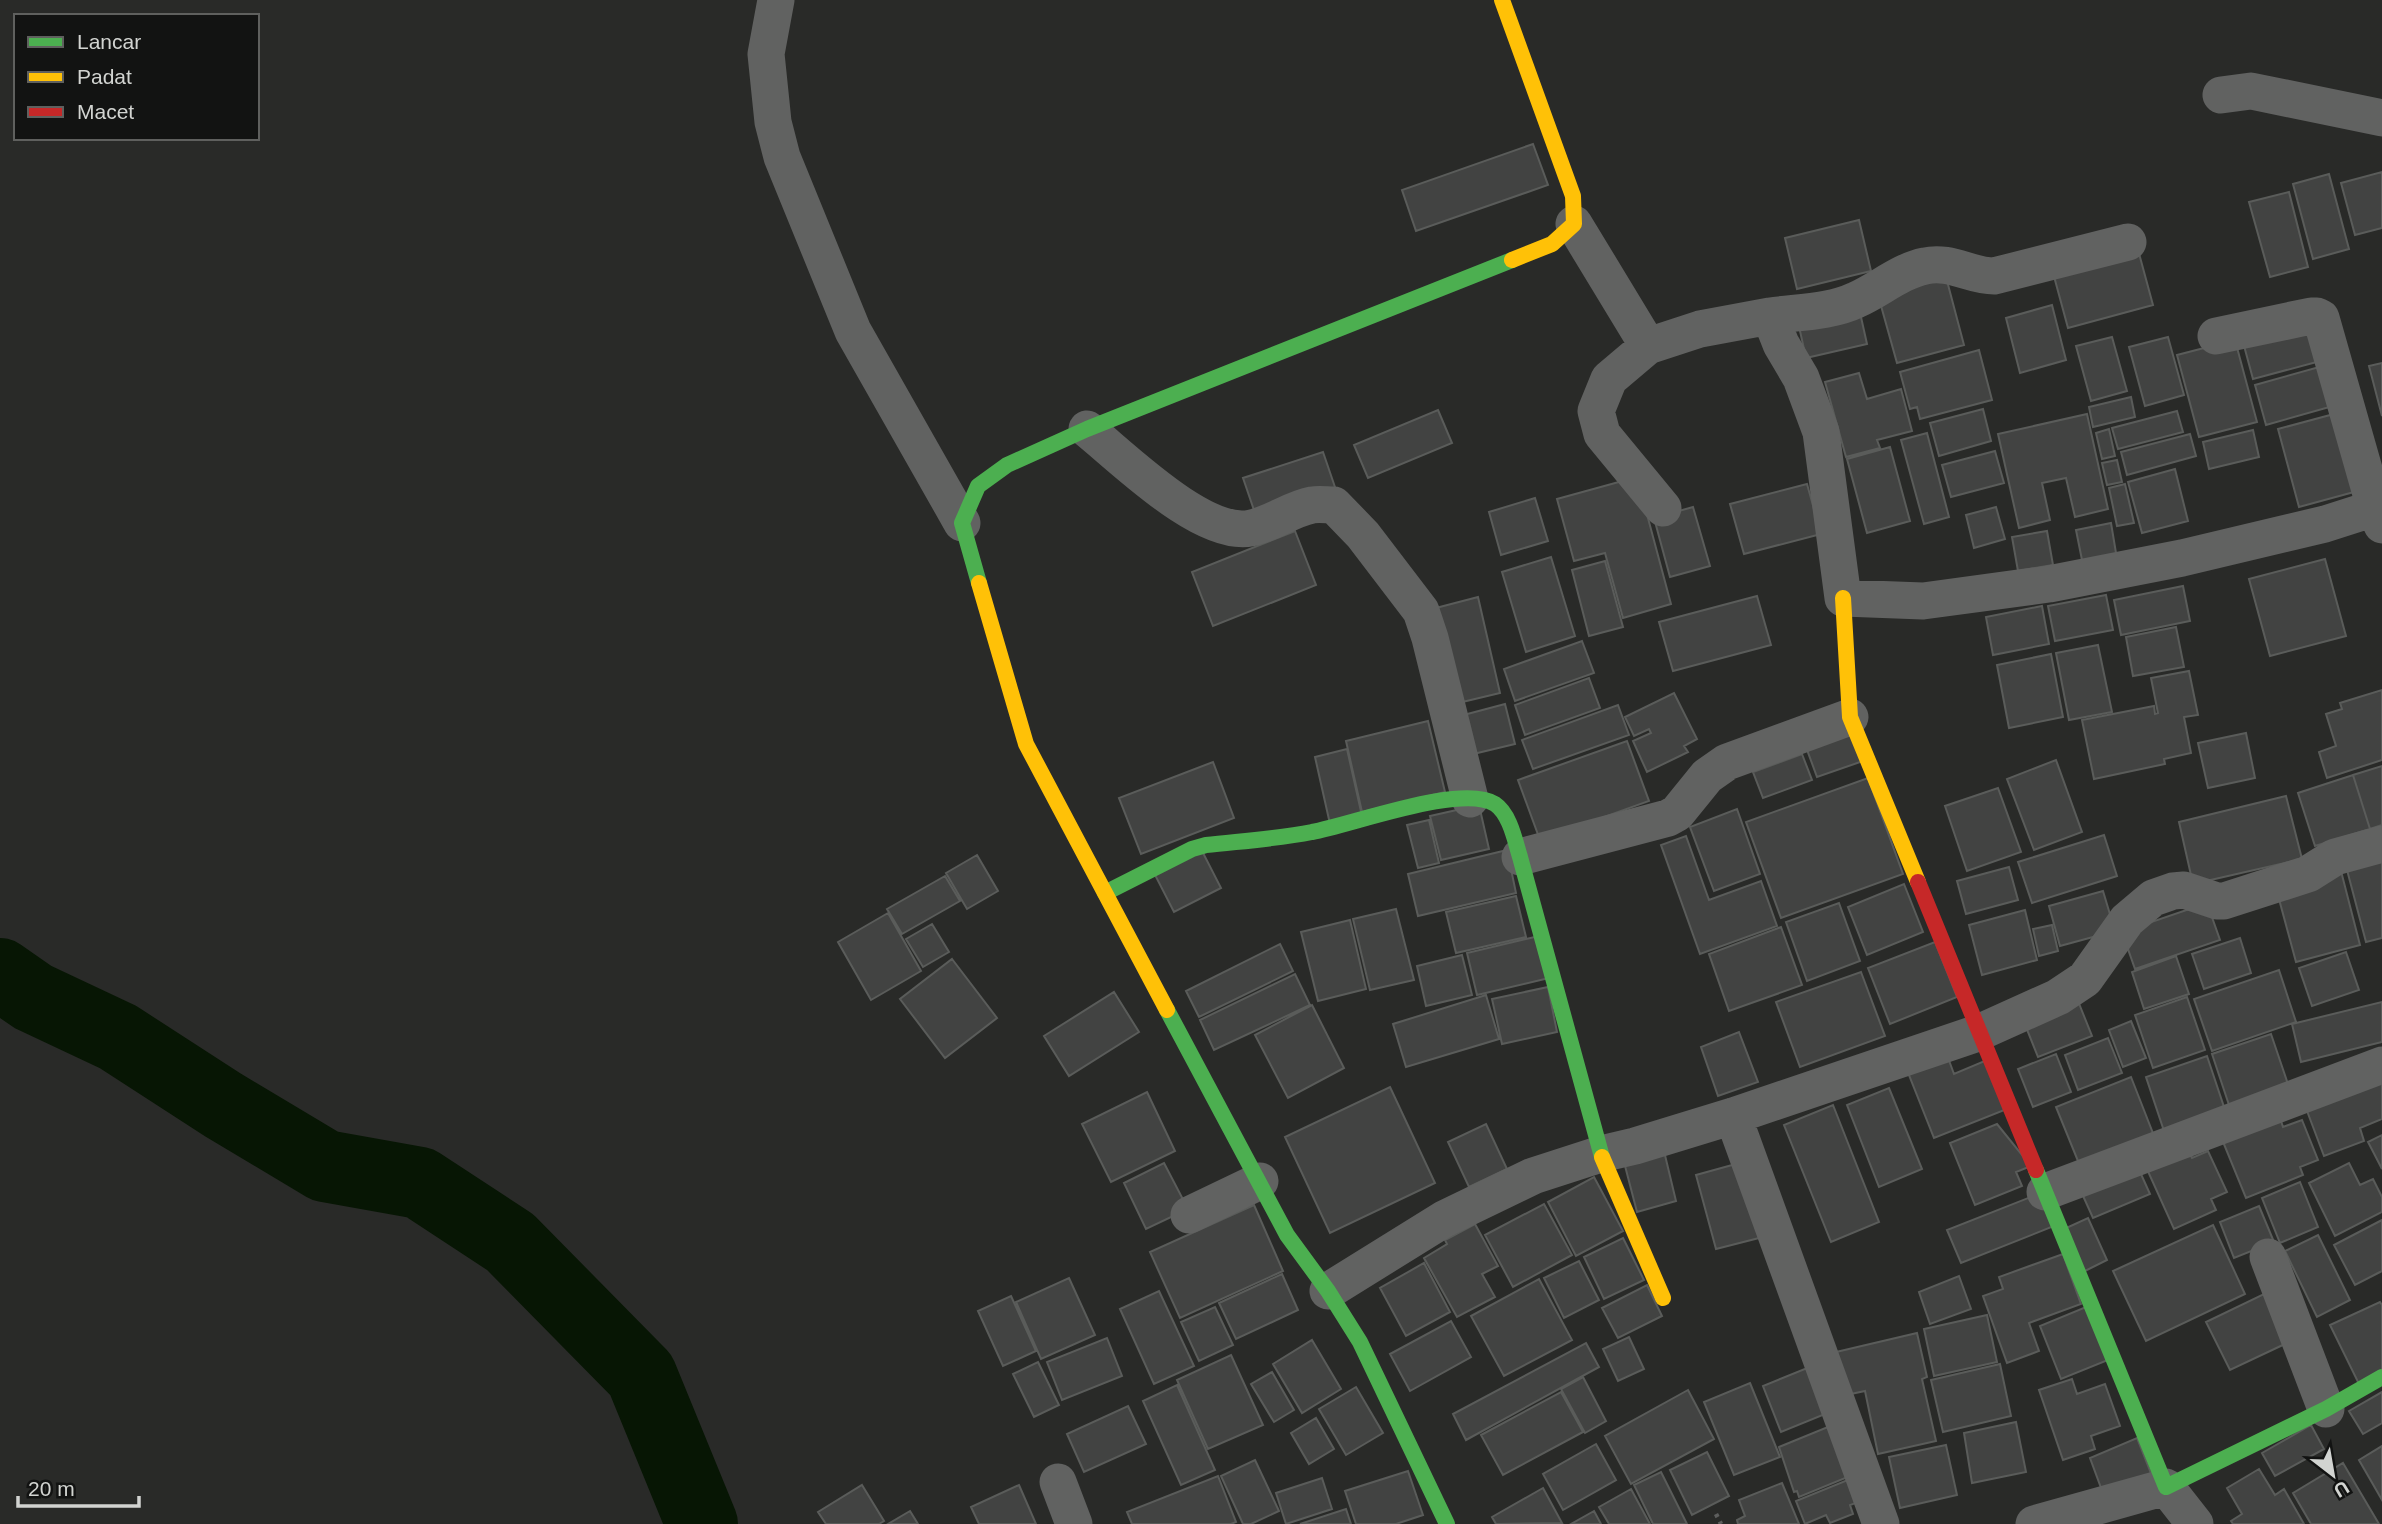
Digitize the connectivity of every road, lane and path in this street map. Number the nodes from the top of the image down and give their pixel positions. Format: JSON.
{"nodes":[{"id":1,"x":776,"y":0,"type":"edge"},
{"id":2,"x":1502,"y":0,"type":"edge"},
{"id":3,"x":2221,"y":95,"type":"dead end"},
{"id":4,"x":2382,"y":118,"type":"edge"},
{"id":5,"x":1574,"y":224,"type":"junction"},
{"id":6,"x":2128,"y":242,"type":"dead end"},
{"id":7,"x":1770,"y":316,"type":"junction"},
{"id":8,"x":2216,"y":336,"type":"dead end"},
{"id":9,"x":1648,"y":346,"type":"junction"},
{"id":10,"x":1087,"y":429,"type":"junction"},
{"id":11,"x":1663,"y":508,"type":"dead end"},
{"id":12,"x":2380,"y":512,"type":"edge"},
{"id":13,"x":962,"y":523,"type":"junction"},
{"id":14,"x":1843,"y":598,"type":"junction"},
{"id":15,"x":1850,"y":717,"type":"junction"},
{"id":16,"x":1470,"y":799,"type":"junction"},
{"id":17,"x":2382,"y":844,"type":"edge"},
{"id":18,"x":1520,"y":856,"type":"junction"},
{"id":19,"x":1105,"y":893,"type":"junction"},
{"id":20,"x":1978,"y":1033,"type":"junction"},
{"id":21,"x":2382,"y":1065,"type":"edge"},
{"id":22,"x":1733,"y":1116,"type":"junction"},
{"id":23,"x":1601,"y":1154,"type":"junction"},
{"id":24,"x":1260,"y":1181,"type":"junction"},
{"id":25,"x":2045,"y":1192,"type":"junction"},
{"id":26,"x":1189,"y":1214,"type":"dead end"},
{"id":27,"x":2268,"y":1258,"type":"dead end"},
{"id":28,"x":1328,"y":1291,"type":"junction"},
{"id":29,"x":1662,"y":1298,"type":"dead end"},
{"id":30,"x":2382,"y":1377,"type":"edge"},
{"id":31,"x":2326,"y":1409,"type":"junction"},
{"id":32,"x":1058,"y":1482,"type":"dead end"},
{"id":33,"x":2166,"y":1487,"type":"junction"},
{"id":34,"x":1716,"y":1514,"type":"dead end"},
{"id":35,"x":1074,"y":1524,"type":"edge"},
{"id":36,"x":1447,"y":1524,"type":"edge"},
{"id":37,"x":1721,"y":1524,"type":"edge"},
{"id":38,"x":1881,"y":1524,"type":"edge"},
{"id":39,"x":2034,"y":1524,"type":"edge"},
{"id":40,"x":2195,"y":1524,"type":"edge"}],
"edges":[{"from":1,"to":13,"type":"street"},
{"from":2,"to":5,"type":"street"},
{"from":3,"to":4,"type":"street"},
{"from":5,"to":9,"type":"street"},
{"from":5,"to":10,"type":"street"},
{"from":6,"to":7,"type":"street"},
{"from":7,"to":9,"type":"street"},
{"from":7,"to":14,"type":"street"},
{"from":8,"to":12,"type":"street"},
{"from":9,"to":11,"type":"street"},
{"from":10,"to":13,"type":"street"},
{"from":10,"to":16,"type":"street"},
{"from":12,"to":14,"type":"street"},
{"from":13,"to":19,"type":"street"},
{"from":14,"to":15,"type":"street"},
{"from":15,"to":18,"type":"street"},
{"from":15,"to":20,"type":"street"},
{"from":16,"to":18,"type":"street"},
{"from":16,"to":19,"type":"street"},
{"from":17,"to":20,"type":"street"},
{"from":18,"to":23,"type":"street"},
{"from":19,"to":24,"type":"street"},
{"from":20,"to":22,"type":"street"},
{"from":20,"to":25,"type":"street"},
{"from":21,"to":25,"type":"street"},
{"from":22,"to":23,"type":"street"},
{"from":22,"to":38,"type":"street"},
{"from":23,"to":28,"type":"street"},
{"from":23,"to":29,"type":"street"},
{"from":24,"to":26,"type":"street"},
{"from":24,"to":28,"type":"street"},
{"from":25,"to":33,"type":"street"},
{"from":27,"to":31,"type":"street"},
{"from":28,"to":36,"type":"street"},
{"from":30,"to":31,"type":"street"},
{"from":31,"to":33,"type":"street"},
{"from":32,"to":35,"type":"street"},
{"from":33,"to":39,"type":"street"},
{"from":33,"to":40,"type":"street"},
{"from":34,"to":37,"type":"path"}]}
